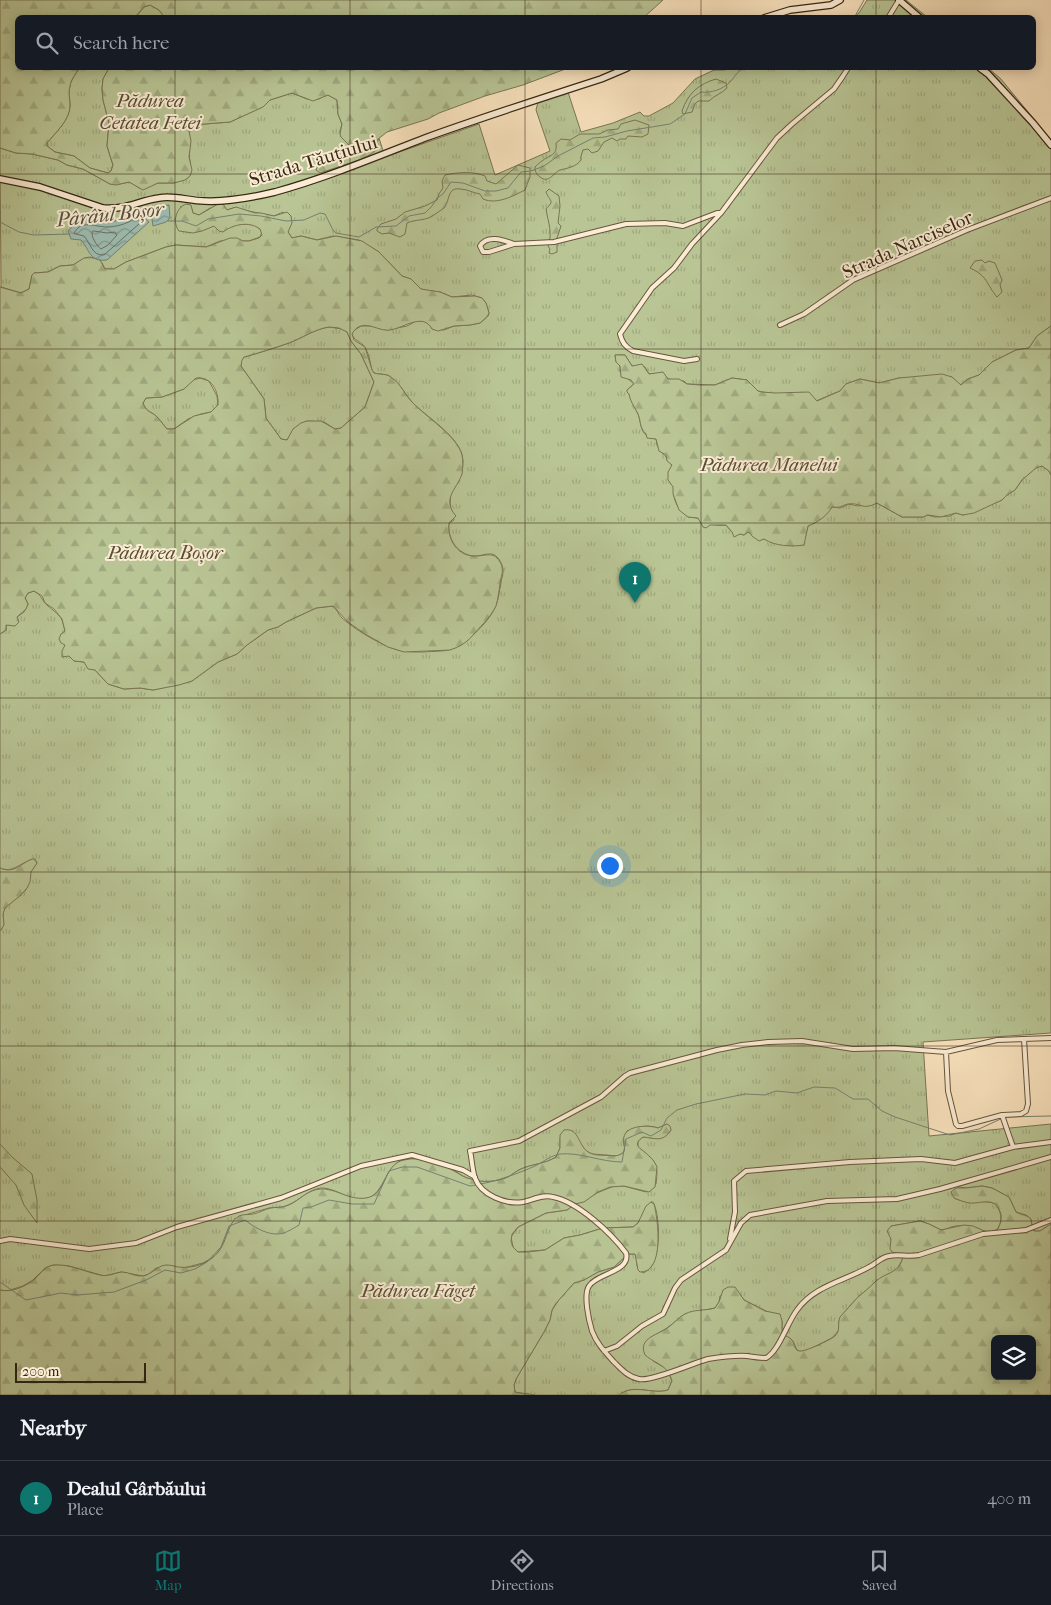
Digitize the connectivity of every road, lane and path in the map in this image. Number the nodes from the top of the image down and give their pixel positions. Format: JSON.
{"nodes":[{"id":1,"x":840,"y":0,"type":"edge"},
{"id":2,"x":899,"y":0,"type":"edge"},
{"id":3,"x":774,"y":15,"type":"edge"},
{"id":4,"x":890,"y":15,"type":"edge"},
{"id":5,"x":916,"y":15,"type":"edge"},
{"id":6,"x":622,"y":70,"type":"edge"},
{"id":7,"x":847,"y":70,"type":"edge"},
{"id":8,"x":983,"y":70,"type":"edge"},
{"id":9,"x":1051,"y":145,"type":"edge"},
{"id":10,"x":0,"y":179,"type":"edge"},
{"id":11,"x":1051,"y":198,"type":"edge"},
{"id":12,"x":721,"y":214,"type":"junction"},
{"id":13,"x":514,"y":244,"type":"junction"},
{"id":14,"x":780,"y":325,"type":"dead end"},
{"id":15,"x":697,"y":360,"type":"dead end"},
{"id":16,"x":1051,"y":1038,"type":"edge"},
{"id":17,"x":1024,"y":1039,"type":"junction"},
{"id":18,"x":946,"y":1052,"type":"junction"},
{"id":19,"x":1004,"y":1117,"type":"junction"},
{"id":20,"x":1051,"y":1142,"type":"edge"},
{"id":21,"x":1013,"y":1147,"type":"junction"},
{"id":22,"x":1051,"y":1157,"type":"edge"},
{"id":23,"x":474,"y":1177,"type":"junction"},
{"id":24,"x":1051,"y":1220,"type":"edge"},
{"id":25,"x":0,"y":1241,"type":"edge"},
{"id":26,"x":730,"y":1244,"type":"junction"},
{"id":27,"x":604,"y":1351,"type":"junction"}],
"edges":[{"from":1,"to":3,"type":"main road"},
{"from":2,"to":4,"type":"street"},
{"from":2,"to":5,"type":"main road"},
{"from":6,"to":10,"type":"main road","name":"Strada Tăuțiului"},
{"from":7,"to":12,"type":"street"},
{"from":8,"to":9,"type":"main road"},
{"from":11,"to":14,"type":"street","name":"Strada Narciselor"},
{"from":12,"to":13,"type":"street"},
{"from":12,"to":15,"type":"street"},
{"from":13,"to":13,"type":"street"},
{"from":16,"to":17,"type":"street"},
{"from":17,"to":18,"type":"street"},
{"from":17,"to":19,"type":"street"},
{"from":18,"to":19,"type":"street"},
{"from":18,"to":23,"type":"street"},
{"from":19,"to":21,"type":"street"},
{"from":20,"to":21,"type":"street"},
{"from":21,"to":26,"type":"street"},
{"from":22,"to":26,"type":"street"},
{"from":23,"to":25,"type":"street"},
{"from":23,"to":27,"type":"street"},
{"from":24,"to":27,"type":"street"},
{"from":26,"to":27,"type":"street"}]}
